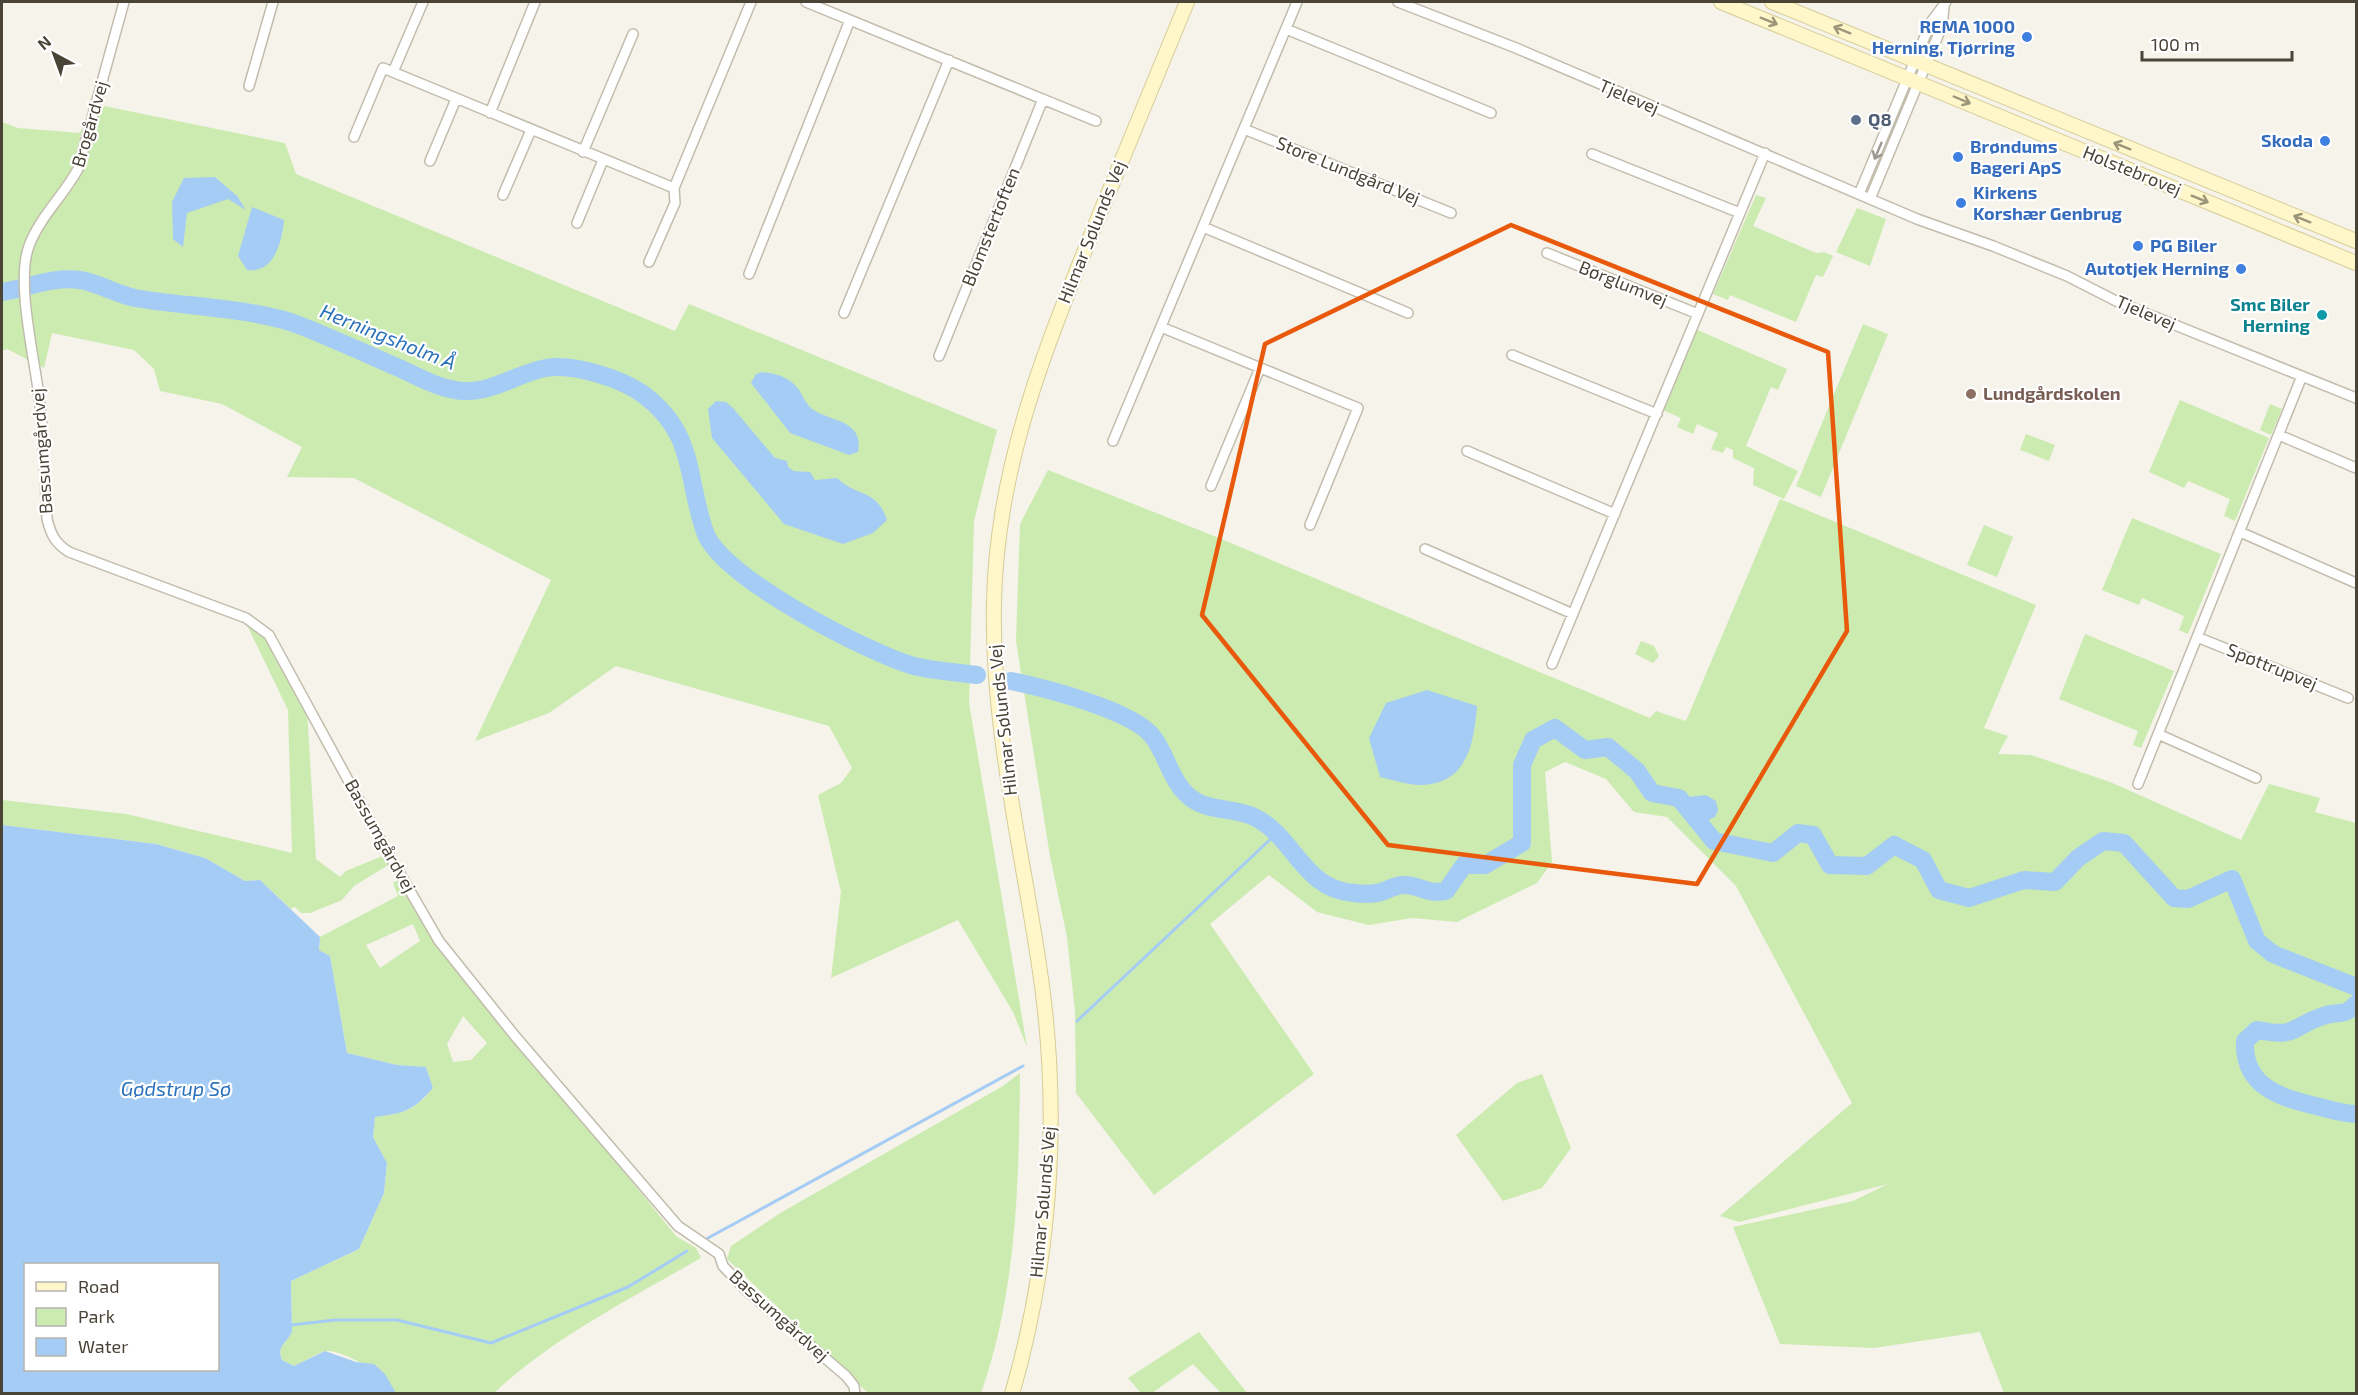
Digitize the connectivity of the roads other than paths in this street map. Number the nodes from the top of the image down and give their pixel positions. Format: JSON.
{"nodes":[{"id":1,"x":124,"y":2,"type":"edge"},
{"id":2,"x":273,"y":2,"type":"edge"},
{"id":3,"x":423,"y":2,"type":"edge"},
{"id":4,"x":535,"y":2,"type":"edge"},
{"id":5,"x":751,"y":2,"type":"edge"},
{"id":6,"x":806,"y":2,"type":"edge"},
{"id":7,"x":1187,"y":2,"type":"edge"},
{"id":8,"x":1297,"y":2,"type":"edge"},
{"id":9,"x":1398,"y":2,"type":"edge"},
{"id":10,"x":1721,"y":2,"type":"edge"},
{"id":11,"x":1772,"y":2,"type":"edge"},
{"id":12,"x":818,"y":4,"type":"edge"},
{"id":13,"x":1945,"y":4,"type":"edge"},
{"id":14,"x":850,"y":20,"type":"junction"},
{"id":15,"x":1286,"y":29,"type":"junction"},
{"id":16,"x":633,"y":34,"type":"dead end"},
{"id":17,"x":948,"y":60,"type":"junction"},
{"id":18,"x":1921,"y":63,"type":"junction"},
{"id":19,"x":393,"y":72,"type":"junction"},
{"id":20,"x":1913,"y":80,"type":"junction"},
{"id":21,"x":249,"y":86,"type":"dead end"},
{"id":22,"x":456,"y":99,"type":"junction"},
{"id":23,"x":1043,"y":99,"type":"junction"},
{"id":24,"x":490,"y":112,"type":"junction"},
{"id":25,"x":1491,"y":113,"type":"dead end"},
{"id":26,"x":1096,"y":121,"type":"dead end"},
{"id":27,"x":1244,"y":129,"type":"junction"},
{"id":28,"x":531,"y":130,"type":"junction"},
{"id":29,"x":354,"y":137,"type":"dead end"},
{"id":30,"x":583,"y":152,"type":"junction"},
{"id":31,"x":1765,"y":153,"type":"junction"},
{"id":32,"x":1592,"y":154,"type":"dead end"},
{"id":33,"x":603,"y":160,"type":"junction"},
{"id":34,"x":430,"y":161,"type":"dead end"},
{"id":35,"x":674,"y":188,"type":"junction"},
{"id":36,"x":1859,"y":194,"type":"junction"},
{"id":37,"x":503,"y":195,"type":"dead end"},
{"id":38,"x":1870,"y":199,"type":"junction"},
{"id":39,"x":1451,"y":213,"type":"dead end"},
{"id":40,"x":1740,"y":213,"type":"junction"},
{"id":41,"x":577,"y":223,"type":"dead end"},
{"id":42,"x":1203,"y":227,"type":"junction"},
{"id":43,"x":2356,"y":241,"type":"edge"},
{"id":44,"x":1547,"y":253,"type":"dead end"},
{"id":45,"x":649,"y":262,"type":"dead end"},
{"id":46,"x":2356,"y":263,"type":"edge"},
{"id":47,"x":24,"y":270,"type":"joint"},
{"id":48,"x":749,"y":274,"type":"dead end"},
{"id":49,"x":844,"y":313,"type":"dead end"},
{"id":50,"x":1408,"y":313,"type":"dead end"},
{"id":51,"x":1698,"y":314,"type":"junction"},
{"id":52,"x":1161,"y":327,"type":"junction"},
{"id":53,"x":1512,"y":355,"type":"dead end"},
{"id":54,"x":939,"y":356,"type":"dead end"},
{"id":55,"x":1260,"y":368,"type":"junction"},
{"id":56,"x":2302,"y":376,"type":"junction"},
{"id":57,"x":2356,"y":398,"type":"edge"},
{"id":58,"x":1657,"y":414,"type":"junction"},
{"id":59,"x":2279,"y":435,"type":"junction"},
{"id":60,"x":1113,"y":441,"type":"dead end"},
{"id":61,"x":1467,"y":451,"type":"dead end"},
{"id":62,"x":2356,"y":468,"type":"edge"},
{"id":63,"x":1211,"y":486,"type":"dead end"},
{"id":64,"x":1615,"y":514,"type":"junction"},
{"id":65,"x":1310,"y":525,"type":"dead end"},
{"id":66,"x":2240,"y":532,"type":"junction"},
{"id":67,"x":1425,"y":549,"type":"dead end"},
{"id":68,"x":2356,"y":583,"type":"edge"},
{"id":69,"x":1573,"y":614,"type":"junction"},
{"id":70,"x":2197,"y":637,"type":"junction"},
{"id":71,"x":1552,"y":664,"type":"dead end"},
{"id":72,"x":2348,"y":698,"type":"dead end"},
{"id":73,"x":2158,"y":734,"type":"junction"},
{"id":74,"x":2256,"y":778,"type":"dead end"},
{"id":75,"x":2138,"y":784,"type":"dead end"},
{"id":76,"x":855,"y":1394,"type":"edge"},
{"id":77,"x":1012,"y":1394,"type":"edge"}],
"edges":[{"from":1,"to":47,"type":"street","name":"Brogårdvej"},
{"from":2,"to":21,"type":"street"},
{"from":3,"to":19,"type":"street"},
{"from":4,"to":24,"type":"street"},
{"from":5,"to":35,"type":"street"},
{"from":6,"to":12,"type":"street"},
{"from":7,"to":77,"type":"street","name":"Hilmar Sølunds Vej"},
{"from":8,"to":15,"type":"street"},
{"from":9,"to":31,"type":"street","name":"Tjelevej"},
{"from":10,"to":20,"type":"street","name":"Holstebrovej","one_way":true},
{"from":18,"to":11,"type":"street","name":"Holstebrovej","one_way":true},
{"from":12,"to":14,"type":"street"},
{"from":13,"to":18,"type":"street"},
{"from":14,"to":17,"type":"street"},
{"from":14,"to":48,"type":"street"},
{"from":15,"to":25,"type":"street"},
{"from":15,"to":27,"type":"street"},
{"from":16,"to":30,"type":"street"},
{"from":17,"to":23,"type":"street"},
{"from":17,"to":49,"type":"street"},
{"from":18,"to":20,"type":"street"},
{"from":43,"to":18,"type":"street","name":"Holstebrovej","one_way":true},
{"from":19,"to":22,"type":"street"},
{"from":19,"to":29,"type":"street"},
{"from":20,"to":36,"type":"street","one_way":true},
{"from":20,"to":38,"type":"street"},
{"from":20,"to":46,"type":"street","name":"Holstebrovej","one_way":true},
{"from":22,"to":24,"type":"street"},
{"from":22,"to":34,"type":"street"},
{"from":23,"to":26,"type":"street"},
{"from":23,"to":54,"type":"street","name":"Blomstertoften"},
{"from":24,"to":28,"type":"street"},
{"from":27,"to":39,"type":"street","name":"Store Lundgård Vej"},
{"from":27,"to":42,"type":"street"},
{"from":28,"to":30,"type":"street"},
{"from":28,"to":37,"type":"street"},
{"from":30,"to":33,"type":"street"},
{"from":31,"to":36,"type":"street","name":"Tjelevej"},
{"from":31,"to":40,"type":"street"},
{"from":32,"to":40,"type":"street"},
{"from":33,"to":35,"type":"street"},
{"from":33,"to":41,"type":"street"},
{"from":35,"to":45,"type":"street"},
{"from":36,"to":38,"type":"street","name":"Tjelevej"},
{"from":38,"to":56,"type":"street","name":"Tjelevej"},
{"from":40,"to":51,"type":"street"},
{"from":42,"to":50,"type":"street"},
{"from":42,"to":52,"type":"street"},
{"from":44,"to":51,"type":"street","name":"Børglumvej"},
{"from":47,"to":76,"type":"street","name":"Bassumgårdvej"},
{"from":51,"to":58,"type":"street"},
{"from":52,"to":55,"type":"street"},
{"from":52,"to":60,"type":"street"},
{"from":53,"to":58,"type":"street"},
{"from":55,"to":63,"type":"street"},
{"from":55,"to":65,"type":"street"},
{"from":56,"to":57,"type":"street","name":"Tjelevej"},
{"from":56,"to":59,"type":"street"},
{"from":58,"to":64,"type":"street"},
{"from":59,"to":62,"type":"street"},
{"from":59,"to":66,"type":"street"},
{"from":61,"to":64,"type":"street"},
{"from":64,"to":69,"type":"street"},
{"from":66,"to":68,"type":"street"},
{"from":66,"to":70,"type":"street"},
{"from":67,"to":69,"type":"street"},
{"from":69,"to":71,"type":"street"},
{"from":70,"to":72,"type":"street","name":"Spøttrupvej"},
{"from":70,"to":73,"type":"street"},
{"from":73,"to":74,"type":"street"},
{"from":73,"to":75,"type":"street"}]}
